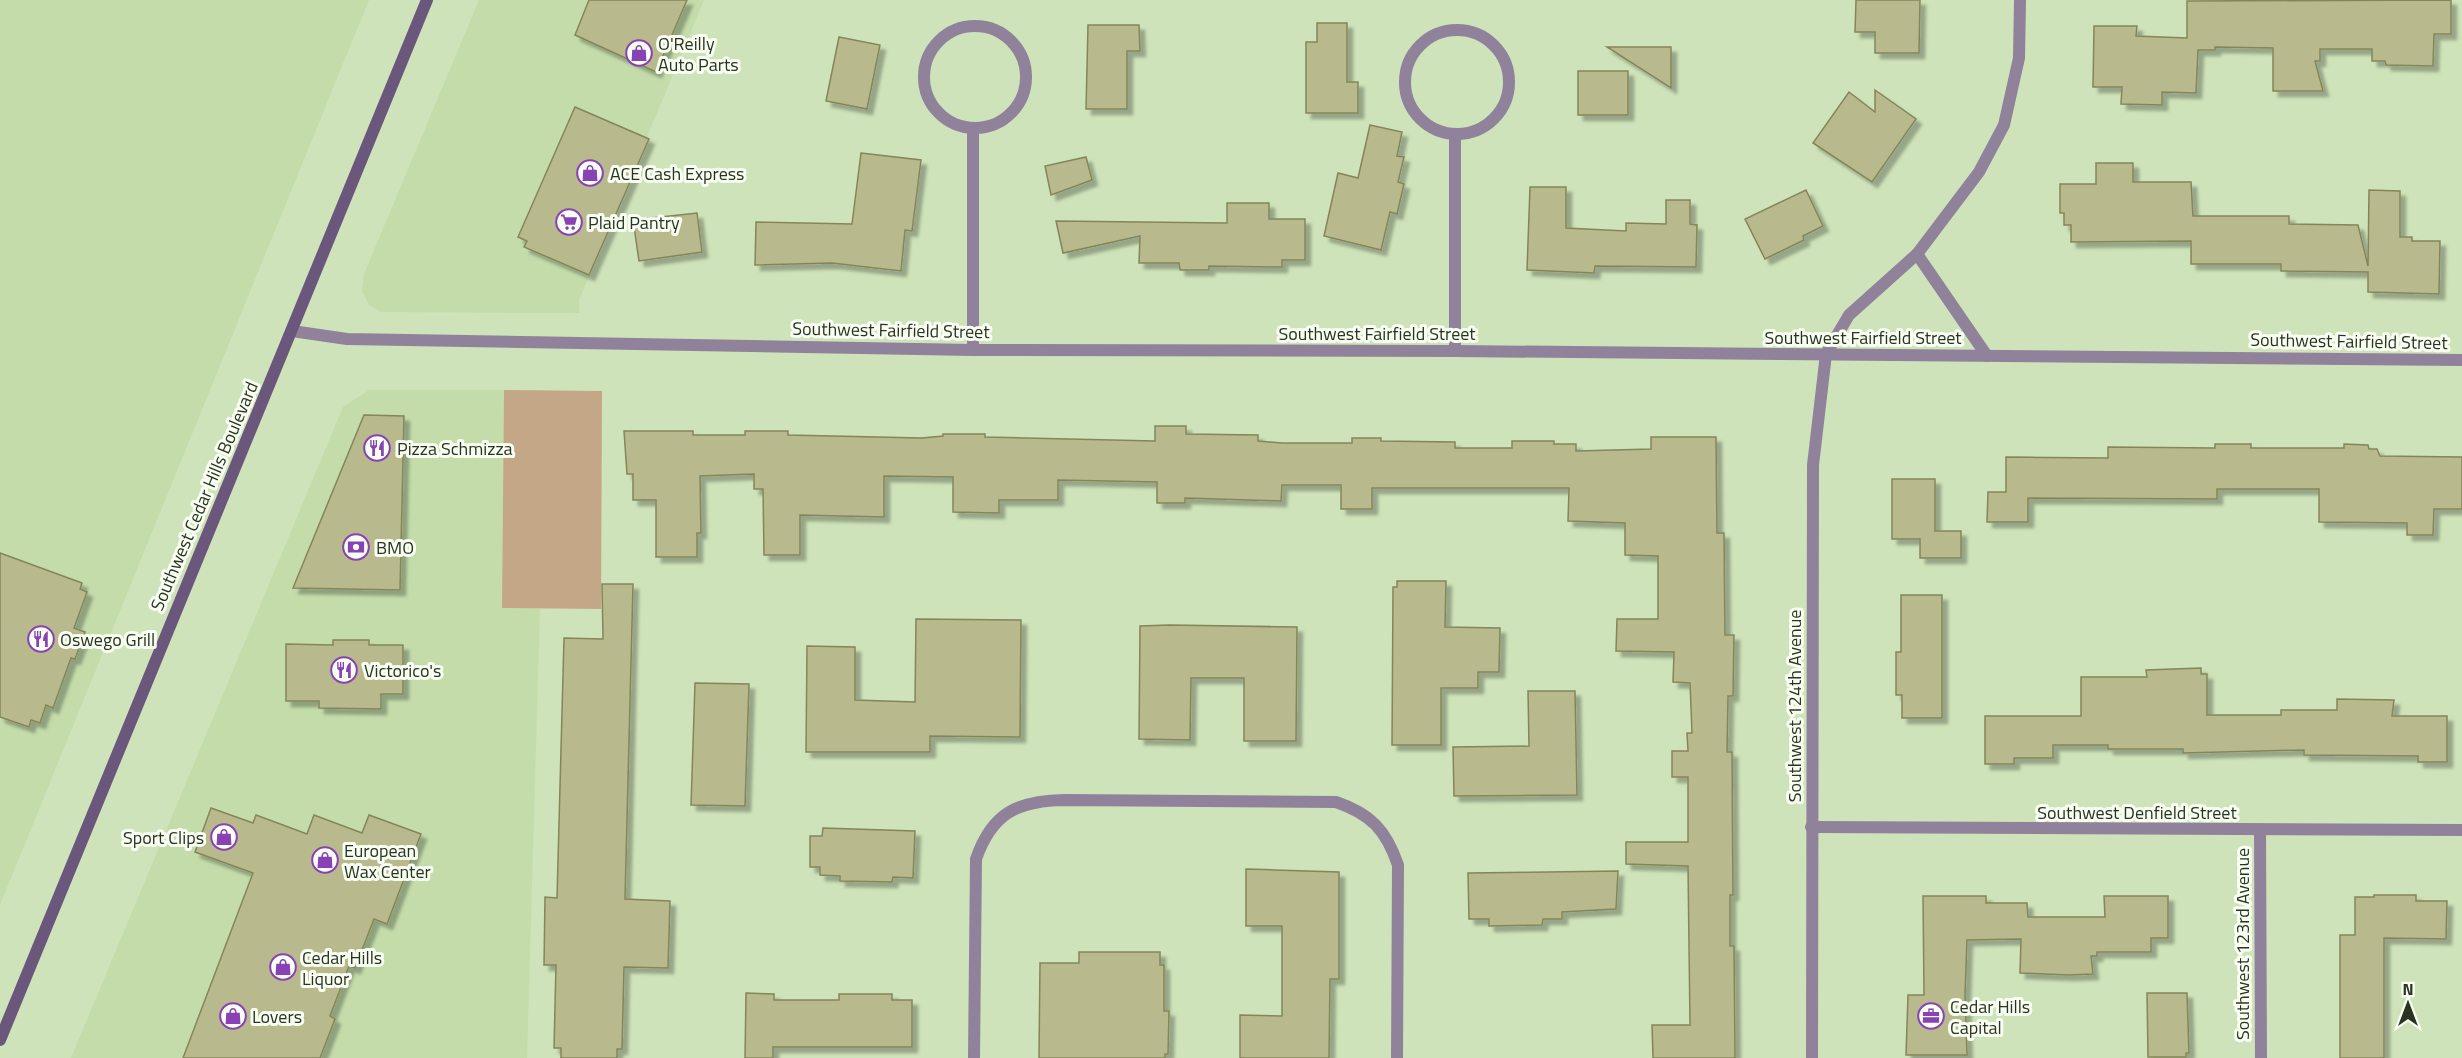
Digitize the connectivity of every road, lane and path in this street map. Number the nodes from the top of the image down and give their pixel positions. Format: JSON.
{"nodes":[{"id":1,"x":428,"y":0,"type":"edge"},
{"id":2,"x":2020,"y":0,"type":"edge"},
{"id":3,"x":973,"y":129,"type":"junction"},
{"id":4,"x":1455,"y":135,"type":"junction"},
{"id":5,"x":1917,"y":254,"type":"junction"},
{"id":6,"x":292,"y":331,"type":"junction"},
{"id":7,"x":973,"y":350,"type":"junction"},
{"id":8,"x":1455,"y":351,"type":"junction"},
{"id":9,"x":1826,"y":354,"type":"junction"},
{"id":10,"x":1987,"y":356,"type":"junction"},
{"id":11,"x":2462,"y":360,"type":"edge"},
{"id":12,"x":1811,"y":827,"type":"junction"},
{"id":13,"x":2462,"y":830,"type":"edge"},
{"id":14,"x":2260,"y":831,"type":"junction"},
{"id":15,"x":0,"y":1040,"type":"edge"},
{"id":16,"x":974,"y":1058,"type":"edge"},
{"id":17,"x":1397,"y":1058,"type":"edge"},
{"id":18,"x":1812,"y":1058,"type":"edge"},
{"id":19,"x":2260,"y":1058,"type":"edge"}],
"edges":[{"from":1,"to":6,"type":"main road","name":"Southwest Cedar Hills Boulevard"},
{"from":2,"to":5,"type":"street"},
{"from":3,"to":3,"type":"street"},
{"from":3,"to":7,"type":"street"},
{"from":4,"to":4,"type":"street"},
{"from":4,"to":8,"type":"street"},
{"from":5,"to":9,"type":"street"},
{"from":5,"to":10,"type":"street"},
{"from":6,"to":7,"type":"street","name":"Southwest Fairfield Street"},
{"from":6,"to":15,"type":"main road","name":"Southwest Cedar Hills Boulevard"},
{"from":7,"to":8,"type":"street","name":"Southwest Fairfield Street"},
{"from":8,"to":9,"type":"street","name":"Southwest Fairfield Street"},
{"from":9,"to":10,"type":"street","name":"Southwest Fairfield Street"},
{"from":9,"to":12,"type":"street","name":"Southwest 124th Avenue"},
{"from":10,"to":11,"type":"street","name":"Southwest Fairfield Street"},
{"from":12,"to":14,"type":"street","name":"Southwest Denfield Street"},
{"from":12,"to":18,"type":"street","name":"Southwest 124th Avenue"},
{"from":13,"to":14,"type":"street","name":"Southwest Denfield Street"},
{"from":14,"to":19,"type":"street","name":"Southwest 123rd Avenue"},
{"from":16,"to":17,"type":"street"}]}
